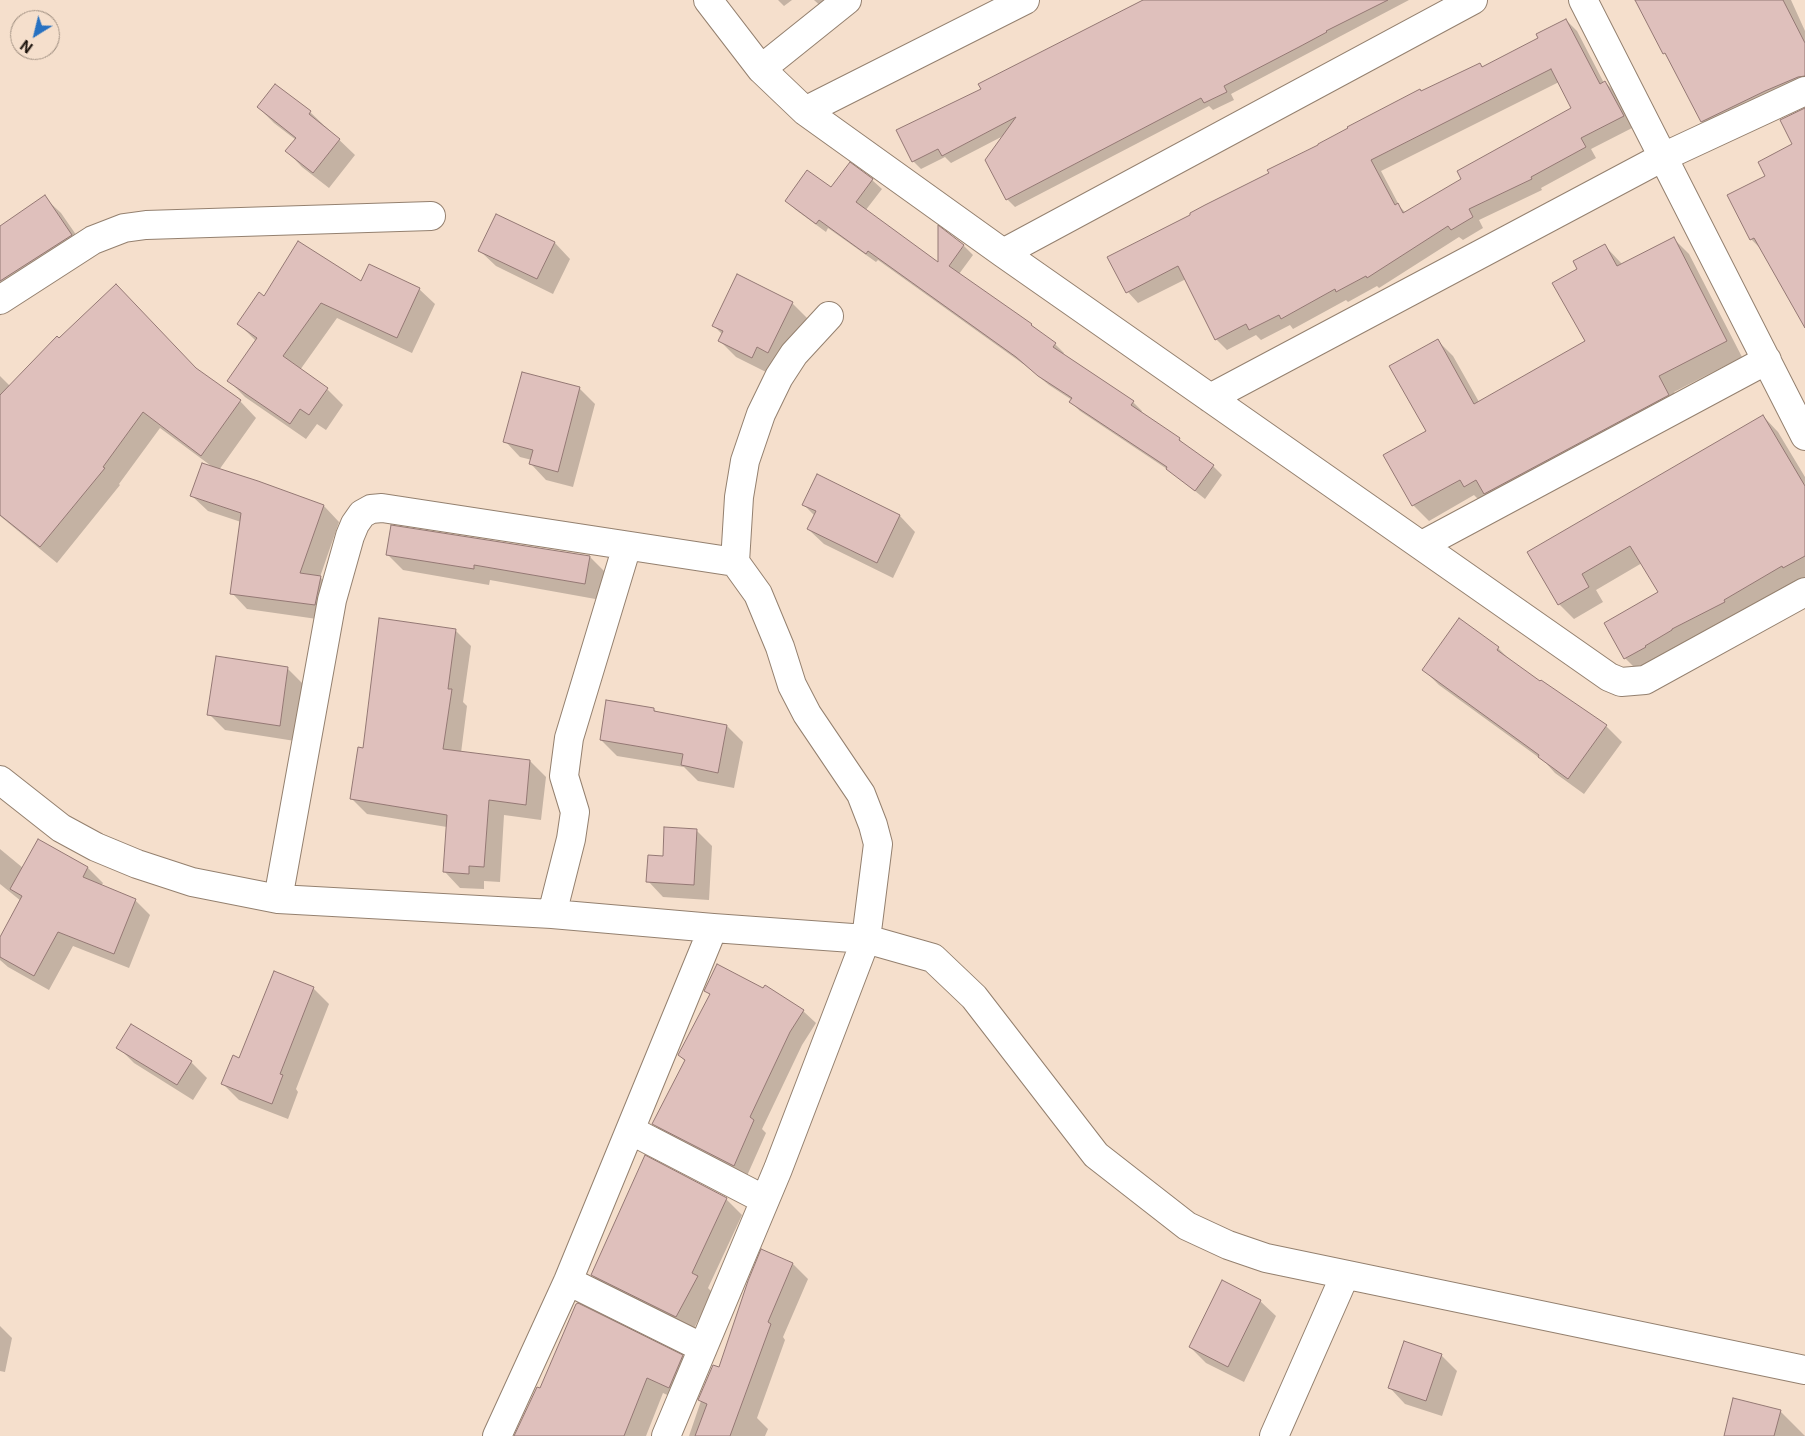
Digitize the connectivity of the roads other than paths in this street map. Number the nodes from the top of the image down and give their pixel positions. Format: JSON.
{"nodes":[{"id":1,"x":708,"y":0,"type":"edge"},
{"id":2,"x":847,"y":0,"type":"edge"},
{"id":3,"x":1026,"y":0,"type":"edge"},
{"id":4,"x":1473,"y":0,"type":"edge"},
{"id":5,"x":1583,"y":0,"type":"edge"},
{"id":6,"x":984,"y":9,"type":"edge"},
{"id":7,"x":761,"y":69,"type":"junction"},
{"id":8,"x":1805,"y":91,"type":"edge"},
{"id":9,"x":805,"y":111,"type":"junction"},
{"id":10,"x":1663,"y":157,"type":"junction"},
{"id":11,"x":431,"y":216,"type":"dead end"},
{"id":12,"x":1003,"y":253,"type":"junction"},
{"id":13,"x":0,"y":300,"type":"edge"},
{"id":14,"x":829,"y":316,"type":"dead end"},
{"id":15,"x":1767,"y":360,"type":"junction"},
{"id":16,"x":1210,"y":398,"type":"junction"},
{"id":17,"x":1805,"y":436,"type":"edge"},
{"id":18,"x":1422,"y":545,"type":"junction"},
{"id":19,"x":627,"y":546,"type":"junction"},
{"id":20,"x":735,"y":562,"type":"junction"},
{"id":21,"x":1805,"y":592,"type":"edge"},
{"id":22,"x":0,"y":780,"type":"edge"},
{"id":23,"x":278,"y":899,"type":"junction"},
{"id":24,"x":552,"y":914,"type":"junction"},
{"id":25,"x":713,"y":928,"type":"junction"},
{"id":26,"x":866,"y":939,"type":"junction"},
{"id":27,"x":630,"y":1130,"type":"junction"},
{"id":28,"x":765,"y":1200,"type":"junction"},
{"id":29,"x":1345,"y":1275,"type":"junction"},
{"id":30,"x":568,"y":1281,"type":"junction"},
{"id":31,"x":703,"y":1348,"type":"junction"},
{"id":32,"x":1805,"y":1370,"type":"edge"},
{"id":33,"x":497,"y":1436,"type":"edge"},
{"id":34,"x":666,"y":1436,"type":"edge"},
{"id":35,"x":1274,"y":1436,"type":"edge"}],
"edges":[{"from":1,"to":7,"type":"street"},
{"from":2,"to":7,"type":"street"},
{"from":3,"to":6,"type":"street"},
{"from":4,"to":12,"type":"street"},
{"from":5,"to":10,"type":"street"},
{"from":6,"to":9,"type":"street"},
{"from":7,"to":9,"type":"street"},
{"from":8,"to":10,"type":"street"},
{"from":9,"to":12,"type":"street"},
{"from":10,"to":15,"type":"street"},
{"from":10,"to":16,"type":"street"},
{"from":11,"to":13,"type":"street"},
{"from":12,"to":16,"type":"street"},
{"from":14,"to":20,"type":"street"},
{"from":15,"to":17,"type":"street"},
{"from":15,"to":18,"type":"street"},
{"from":16,"to":18,"type":"street"},
{"from":18,"to":21,"type":"street"},
{"from":19,"to":20,"type":"street"},
{"from":19,"to":23,"type":"street"},
{"from":19,"to":24,"type":"street"},
{"from":20,"to":26,"type":"street"},
{"from":22,"to":23,"type":"street"},
{"from":23,"to":24,"type":"street"},
{"from":24,"to":25,"type":"street"},
{"from":25,"to":26,"type":"street"},
{"from":25,"to":27,"type":"street"},
{"from":26,"to":28,"type":"street"},
{"from":26,"to":29,"type":"street"},
{"from":27,"to":28,"type":"street"},
{"from":27,"to":30,"type":"street"},
{"from":28,"to":31,"type":"street"},
{"from":29,"to":32,"type":"street"},
{"from":29,"to":35,"type":"street"},
{"from":30,"to":31,"type":"street"},
{"from":30,"to":33,"type":"street"},
{"from":31,"to":34,"type":"street"}]}
